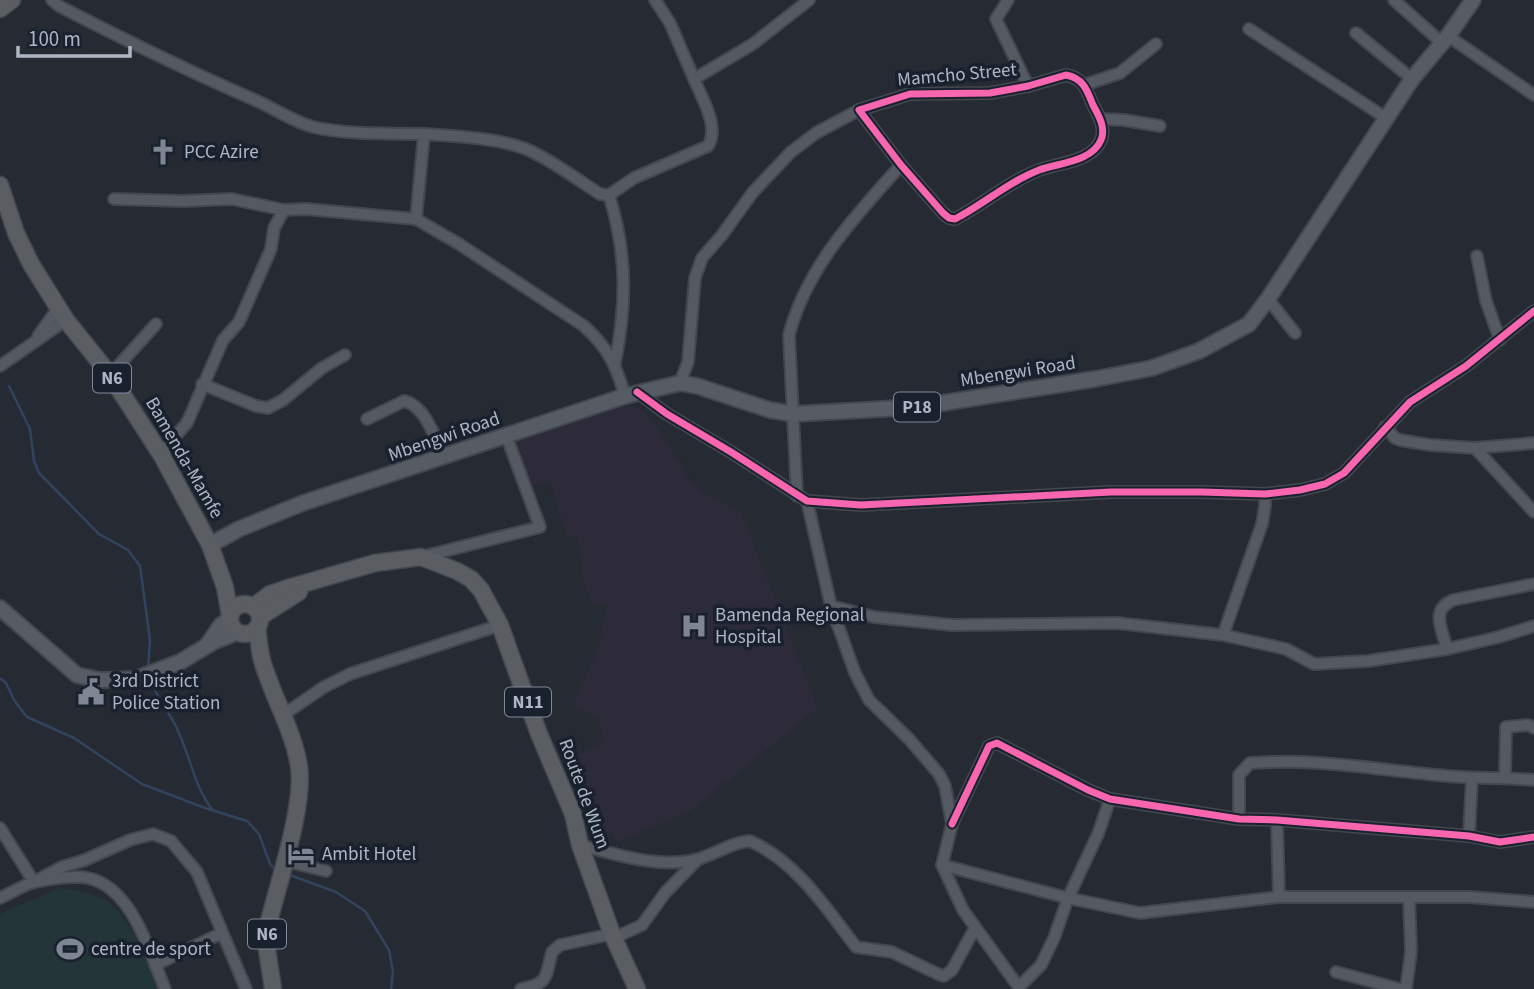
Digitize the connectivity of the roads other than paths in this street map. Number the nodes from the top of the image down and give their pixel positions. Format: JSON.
{"nodes":[{"id":1,"x":52,"y":0,"type":"edge"},
{"id":2,"x":655,"y":0,"type":"edge"},
{"id":3,"x":809,"y":0,"type":"edge"},
{"id":4,"x":1394,"y":0,"type":"edge"},
{"id":5,"x":1474,"y":0,"type":"edge"},
{"id":6,"x":1002,"y":2,"type":"edge"},
{"id":7,"x":1249,"y":29,"type":"dead end"},
{"id":8,"x":1356,"y":33,"type":"dead end"},
{"id":9,"x":1445,"y":40,"type":"junction"},
{"id":10,"x":1156,"y":44,"type":"dead end"},
{"id":11,"x":694,"y":79,"type":"junction"},
{"id":12,"x":1412,"y":79,"type":"junction"},
{"id":13,"x":1084,"y":85,"type":"junction"},
{"id":14,"x":1028,"y":86,"type":"junction"},
{"id":15,"x":1534,"y":95,"type":"edge"},
{"id":16,"x":859,"y":110,"type":"junction"},
{"id":17,"x":1386,"y":118,"type":"junction"},
{"id":18,"x":1100,"y":119,"type":"junction"},
{"id":19,"x":1160,"y":126,"type":"dead end"},
{"id":20,"x":424,"y":134,"type":"junction"},
{"id":21,"x":901,"y":164,"type":"junction"},
{"id":22,"x":0,"y":185,"type":"edge"},
{"id":23,"x":609,"y":195,"type":"junction"},
{"id":24,"x":114,"y":199,"type":"dead end"},
{"id":25,"x":284,"y":210,"type":"junction"},
{"id":26,"x":416,"y":219,"type":"junction"},
{"id":27,"x":1478,"y":256,"type":"dead end"},
{"id":28,"x":1268,"y":299,"type":"junction"},
{"id":29,"x":1534,"y":311,"type":"edge"},
{"id":30,"x":62,"y":314,"type":"junction"},
{"id":31,"x":156,"y":324,"type":"dead end"},
{"id":32,"x":1296,"y":333,"type":"dead end"},
{"id":33,"x":1500,"y":341,"type":"junction"},
{"id":34,"x":345,"y":355,"type":"dead end"},
{"id":35,"x":615,"y":363,"type":"junction"},
{"id":36,"x":0,"y":366,"type":"edge"},
{"id":37,"x":110,"y":375,"type":"junction"},
{"id":38,"x":680,"y":383,"type":"junction"},
{"id":39,"x":202,"y":384,"type":"junction"},
{"id":40,"x":631,"y":394,"type":"junction"},
{"id":41,"x":794,"y":414,"type":"junction"},
{"id":42,"x":367,"y":419,"type":"dead end"},
{"id":43,"x":1385,"y":427,"type":"junction"},
{"id":44,"x":506,"y":435,"type":"junction"},
{"id":45,"x":1534,"y":443,"type":"edge"},
{"id":46,"x":1475,"y":448,"type":"junction"},
{"id":47,"x":162,"y":456,"type":"junction"},
{"id":48,"x":444,"y":457,"type":"junction"},
{"id":49,"x":1265,"y":494,"type":"junction"},
{"id":50,"x":802,"y":499,"type":"junction"},
{"id":51,"x":1534,"y":512,"type":"edge"},
{"id":52,"x":211,"y":545,"type":"junction"},
{"id":53,"x":421,"y":557,"type":"junction"},
{"id":54,"x":222,"y":575,"type":"junction"},
{"id":55,"x":1534,"y":584,"type":"edge"},
{"id":56,"x":831,"y":606,"type":"junction"},
{"id":57,"x":0,"y":608,"type":"edge"},
{"id":58,"x":255,"y":614,"type":"junction"},
{"id":59,"x":234,"y":625,"type":"junction"},
{"id":60,"x":500,"y":625,"type":"junction"},
{"id":61,"x":1534,"y":626,"type":"edge"},
{"id":62,"x":1223,"y":635,"type":"junction"},
{"id":63,"x":1447,"y":649,"type":"junction"},
{"id":64,"x":262,"y":660,"type":"junction"},
{"id":65,"x":283,"y":715,"type":"junction"},
{"id":66,"x":1534,"y":728,"type":"edge"},
{"id":67,"x":1505,"y":777,"type":"junction"},
{"id":68,"x":1472,"y":778,"type":"junction"},
{"id":69,"x":1534,"y":780,"type":"edge"},
{"id":70,"x":1110,"y":799,"type":"junction"},
{"id":71,"x":1238,"y":819,"type":"junction"},
{"id":72,"x":1277,"y":820,"type":"junction"},
{"id":73,"x":952,"y":824,"type":"junction"},
{"id":74,"x":0,"y":828,"type":"edge"},
{"id":75,"x":1469,"y":836,"type":"junction"},
{"id":76,"x":1534,"y":837,"type":"edge"},
{"id":77,"x":580,"y":845,"type":"junction"},
{"id":78,"x":698,"y":859,"type":"junction"},
{"id":79,"x":942,"y":865,"type":"junction"},
{"id":80,"x":282,"y":869,"type":"junction"},
{"id":81,"x":326,"y":872,"type":"dead end"},
{"id":82,"x":34,"y":882,"type":"junction"},
{"id":83,"x":1279,"y":897,"type":"junction"},
{"id":84,"x":1409,"y":897,"type":"junction"},
{"id":85,"x":0,"y":898,"type":"edge"},
{"id":86,"x":1068,"y":898,"type":"junction"},
{"id":87,"x":1534,"y":902,"type":"edge"},
{"id":88,"x":975,"y":928,"type":"junction"},
{"id":89,"x":222,"y":933,"type":"junction"},
{"id":90,"x":613,"y":936,"type":"junction"},
{"id":91,"x":155,"y":965,"type":"junction"},
{"id":92,"x":1336,"y":972,"type":"dead end"},
{"id":93,"x":543,"y":985,"type":"edge"},
{"id":94,"x":1020,"y":988,"type":"edge"},
{"id":95,"x":165,"y":989,"type":"edge"},
{"id":96,"x":246,"y":989,"type":"edge"},
{"id":97,"x":273,"y":989,"type":"edge"},
{"id":98,"x":521,"y":989,"type":"edge"},
{"id":99,"x":636,"y":989,"type":"edge"},
{"id":100,"x":1400,"y":989,"type":"edge"},
{"id":101,"x":1406,"y":989,"type":"edge"}],
"edges":[{"from":1,"to":20,"type":"street"},
{"from":2,"to":11,"type":"street"},
{"from":3,"to":11,"type":"street"},
{"from":4,"to":9,"type":"street"},
{"from":5,"to":9,"type":"main road","name":"Mbengwi Road","number":"P18"},
{"from":6,"to":14,"type":"street"},
{"from":7,"to":17,"type":"street"},
{"from":8,"to":12,"type":"street"},
{"from":9,"to":12,"type":"main road","name":"Mbengwi Road","number":"P18"},
{"from":9,"to":15,"type":"street"},
{"from":10,"to":13,"type":"street"},
{"from":11,"to":23,"type":"street"},
{"from":12,"to":17,"type":"main road","name":"Mbengwi Road","number":"P18"},
{"from":13,"to":14,"type":"street","name":"Mamcho Street"},
{"from":13,"to":18,"type":"street"},
{"from":14,"to":16,"type":"street","name":"Mamcho Street"},
{"from":16,"to":21,"type":"street"},
{"from":16,"to":38,"type":"street","name":"Mamcho Street"},
{"from":17,"to":28,"type":"main road","name":"Mbengwi Road","number":"P18"},
{"from":18,"to":19,"type":"street"},
{"from":18,"to":21,"type":"street"},
{"from":20,"to":23,"type":"street"},
{"from":20,"to":26,"type":"street"},
{"from":21,"to":41,"type":"street"},
{"from":22,"to":30,"type":"highway","name":"Bamenda-Mamfe","number":"N6"},
{"from":23,"to":35,"type":"street"},
{"from":24,"to":25,"type":"street"},
{"from":25,"to":26,"type":"street"},
{"from":25,"to":39,"type":"street"},
{"from":26,"to":35,"type":"street"},
{"from":27,"to":33,"type":"street"},
{"from":28,"to":32,"type":"street"},
{"from":28,"to":41,"type":"main road","name":"Mbengwi Road","number":"P18"},
{"from":29,"to":33,"type":"street"},
{"from":30,"to":36,"type":"street"},
{"from":30,"to":37,"type":"highway","name":"Bamenda-Mamfe","number":"N6"},
{"from":31,"to":37,"type":"street"},
{"from":33,"to":43,"type":"street"},
{"from":34,"to":39,"type":"street"},
{"from":35,"to":40,"type":"street"},
{"from":37,"to":47,"type":"highway","name":"Bamenda-Mamfe","number":"N6"},
{"from":38,"to":40,"type":"main road","name":"Mbengwi Road","number":"P18"},
{"from":38,"to":41,"type":"main road","name":"Mbengwi Road","number":"P18"},
{"from":39,"to":47,"type":"street"},
{"from":40,"to":44,"type":"main road","name":"Mbengwi Road","number":"P18"},
{"from":40,"to":50,"type":"street"},
{"from":41,"to":50,"type":"street"},
{"from":42,"to":48,"type":"street"},
{"from":43,"to":46,"type":"street"},
{"from":43,"to":49,"type":"street"},
{"from":44,"to":48,"type":"main road","name":"Mbengwi Road","number":"P18"},
{"from":44,"to":53,"type":"street"},
{"from":45,"to":46,"type":"street"},
{"from":46,"to":51,"type":"street"},
{"from":47,"to":52,"type":"highway","name":"Bamenda-Mamfe","number":"N6"},
{"from":48,"to":52,"type":"main road","name":"Mbengwi Road","number":"P18"},
{"from":49,"to":50,"type":"street"},
{"from":49,"to":62,"type":"street"},
{"from":50,"to":56,"type":"street"},
{"from":52,"to":54,"type":"highway","name":"Bamenda-Mamfe","number":"N6"},
{"from":53,"to":58,"type":"highway"},
{"from":53,"to":60,"type":"highway","name":"Route de Wum","number":"N11"},
{"from":54,"to":58,"type":"highway","name":"Bamenda-Mamfe","number":"N6"},
{"from":54,"to":59,"type":"highway","name":"Bamenda-Mamfe","number":"N6"},
{"from":55,"to":63,"type":"street"},
{"from":56,"to":62,"type":"street"},
{"from":56,"to":73,"type":"street"},
{"from":57,"to":59,"type":"main road"},
{"from":58,"to":59,"type":"highway"},
{"from":58,"to":59,"type":"highway"},
{"from":58,"to":64,"type":"highway","number":"N6"},
{"from":59,"to":64,"type":"highway","number":"N6"},
{"from":60,"to":65,"type":"street"},
{"from":60,"to":77,"type":"highway","name":"Route de Wum","number":"N11"},
{"from":61,"to":63,"type":"street"},
{"from":62,"to":63,"type":"street"},
{"from":64,"to":65,"type":"highway","number":"N6"},
{"from":65,"to":80,"type":"highway","number":"N6"},
{"from":66,"to":67,"type":"street"},
{"from":67,"to":68,"type":"street"},
{"from":67,"to":69,"type":"street"},
{"from":68,"to":71,"type":"street"},
{"from":68,"to":75,"type":"street"},
{"from":70,"to":71,"type":"street"},
{"from":70,"to":73,"type":"street"},
{"from":70,"to":86,"type":"street"},
{"from":71,"to":72,"type":"street"},
{"from":72,"to":75,"type":"street"},
{"from":72,"to":83,"type":"street"},
{"from":73,"to":79,"type":"street"},
{"from":74,"to":82,"type":"street"},
{"from":75,"to":76,"type":"street"},
{"from":77,"to":78,"type":"street"},
{"from":77,"to":90,"type":"highway","name":"Route de Wum","number":"N11"},
{"from":78,"to":88,"type":"street"},
{"from":78,"to":90,"type":"street"},
{"from":79,"to":86,"type":"street"},
{"from":79,"to":88,"type":"street"},
{"from":80,"to":81,"type":"street"},
{"from":80,"to":97,"type":"highway","number":"N6"},
{"from":82,"to":85,"type":"street"},
{"from":82,"to":89,"type":"street"},
{"from":82,"to":91,"type":"street"},
{"from":83,"to":84,"type":"street"},
{"from":83,"to":86,"type":"street"},
{"from":84,"to":87,"type":"street"},
{"from":84,"to":101,"type":"street"},
{"from":86,"to":94,"type":"street"},
{"from":88,"to":94,"type":"street"},
{"from":89,"to":91,"type":"street"},
{"from":89,"to":96,"type":"street"},
{"from":90,"to":93,"type":"street"},
{"from":90,"to":99,"type":"highway","name":"Route de Wum","number":"N11"},
{"from":91,"to":95,"type":"street"},
{"from":92,"to":100,"type":"street"},
{"from":93,"to":98,"type":"street"}]}
